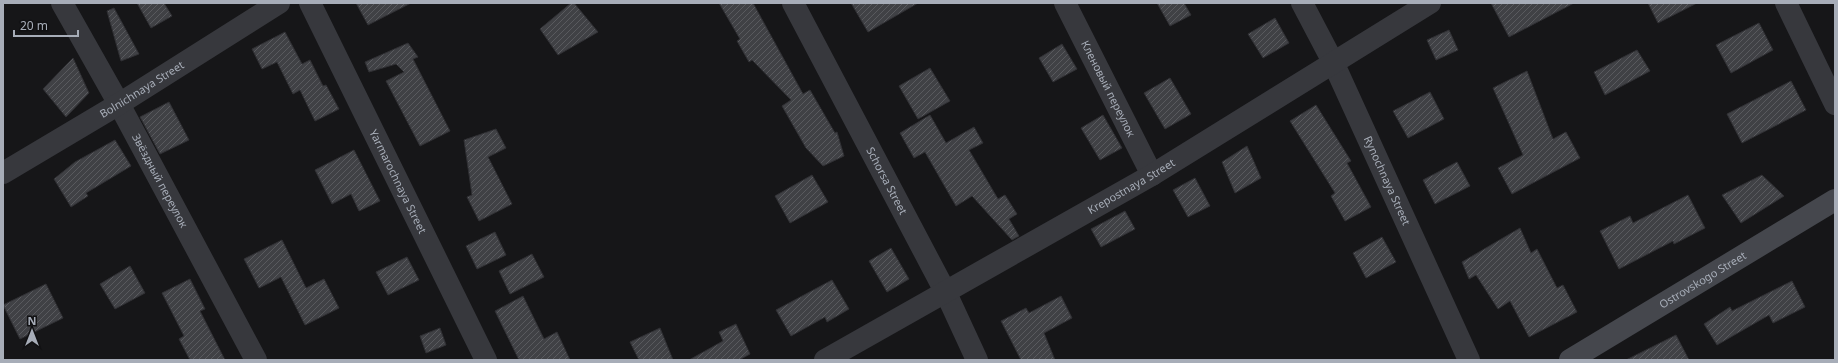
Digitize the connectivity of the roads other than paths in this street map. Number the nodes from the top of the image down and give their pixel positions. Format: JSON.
{"nodes":[{"id":1,"x":62,"y":3,"type":"edge"},
{"id":2,"x":279,"y":3,"type":"edge"},
{"id":3,"x":310,"y":3,"type":"edge"},
{"id":4,"x":793,"y":3,"type":"edge"},
{"id":5,"x":1065,"y":3,"type":"edge"},
{"id":6,"x":1302,"y":3,"type":"edge"},
{"id":7,"x":1430,"y":3,"type":"edge"},
{"id":8,"x":1786,"y":3,"type":"edge"},
{"id":9,"x":1332,"y":62,"type":"junction"},
{"id":10,"x":119,"y":104,"type":"junction"},
{"id":11,"x":1835,"y":104,"type":"edge"},
{"id":12,"x":3,"y":173,"type":"edge"},
{"id":13,"x":1152,"y":175,"type":"junction"},
{"id":14,"x":1835,"y":200,"type":"edge"},
{"id":15,"x":946,"y":293,"type":"junction"},
{"id":16,"x":256,"y":360,"type":"edge"},
{"id":17,"x":486,"y":360,"type":"edge"},
{"id":18,"x":826,"y":360,"type":"edge"},
{"id":19,"x":978,"y":360,"type":"edge"},
{"id":20,"x":1469,"y":360,"type":"edge"},
{"id":21,"x":1570,"y":360,"type":"edge"}],
"edges":[{"from":1,"to":10,"type":"street","name":"Звёздный переулок"},
{"from":2,"to":10,"type":"street","name":"Bolnichnaya Street"},
{"from":3,"to":17,"type":"street","name":"Yarmarochnaya Street"},
{"from":4,"to":15,"type":"street","name":"Schorsa Street"},
{"from":5,"to":13,"type":"street","name":"Кленовый переулок"},
{"from":6,"to":9,"type":"street","name":"Rynochnaya Street"},
{"from":7,"to":9,"type":"street","name":"Krepostnaya Street"},
{"from":8,"to":11,"type":"street"},
{"from":9,"to":13,"type":"street","name":"Krepostnaya Street"},
{"from":9,"to":20,"type":"street","name":"Rynochnaya Street"},
{"from":10,"to":12,"type":"street","name":"Bolnichnaya Street"},
{"from":10,"to":16,"type":"street","name":"Звёздный переулок"},
{"from":13,"to":15,"type":"street","name":"Krepostnaya Street"},
{"from":14,"to":21,"type":"street","name":"Ostrovskogo Street"},
{"from":15,"to":18,"type":"street","name":"Krepostnaya Street"},
{"from":15,"to":19,"type":"street","name":"Schorsa Street"}]}
